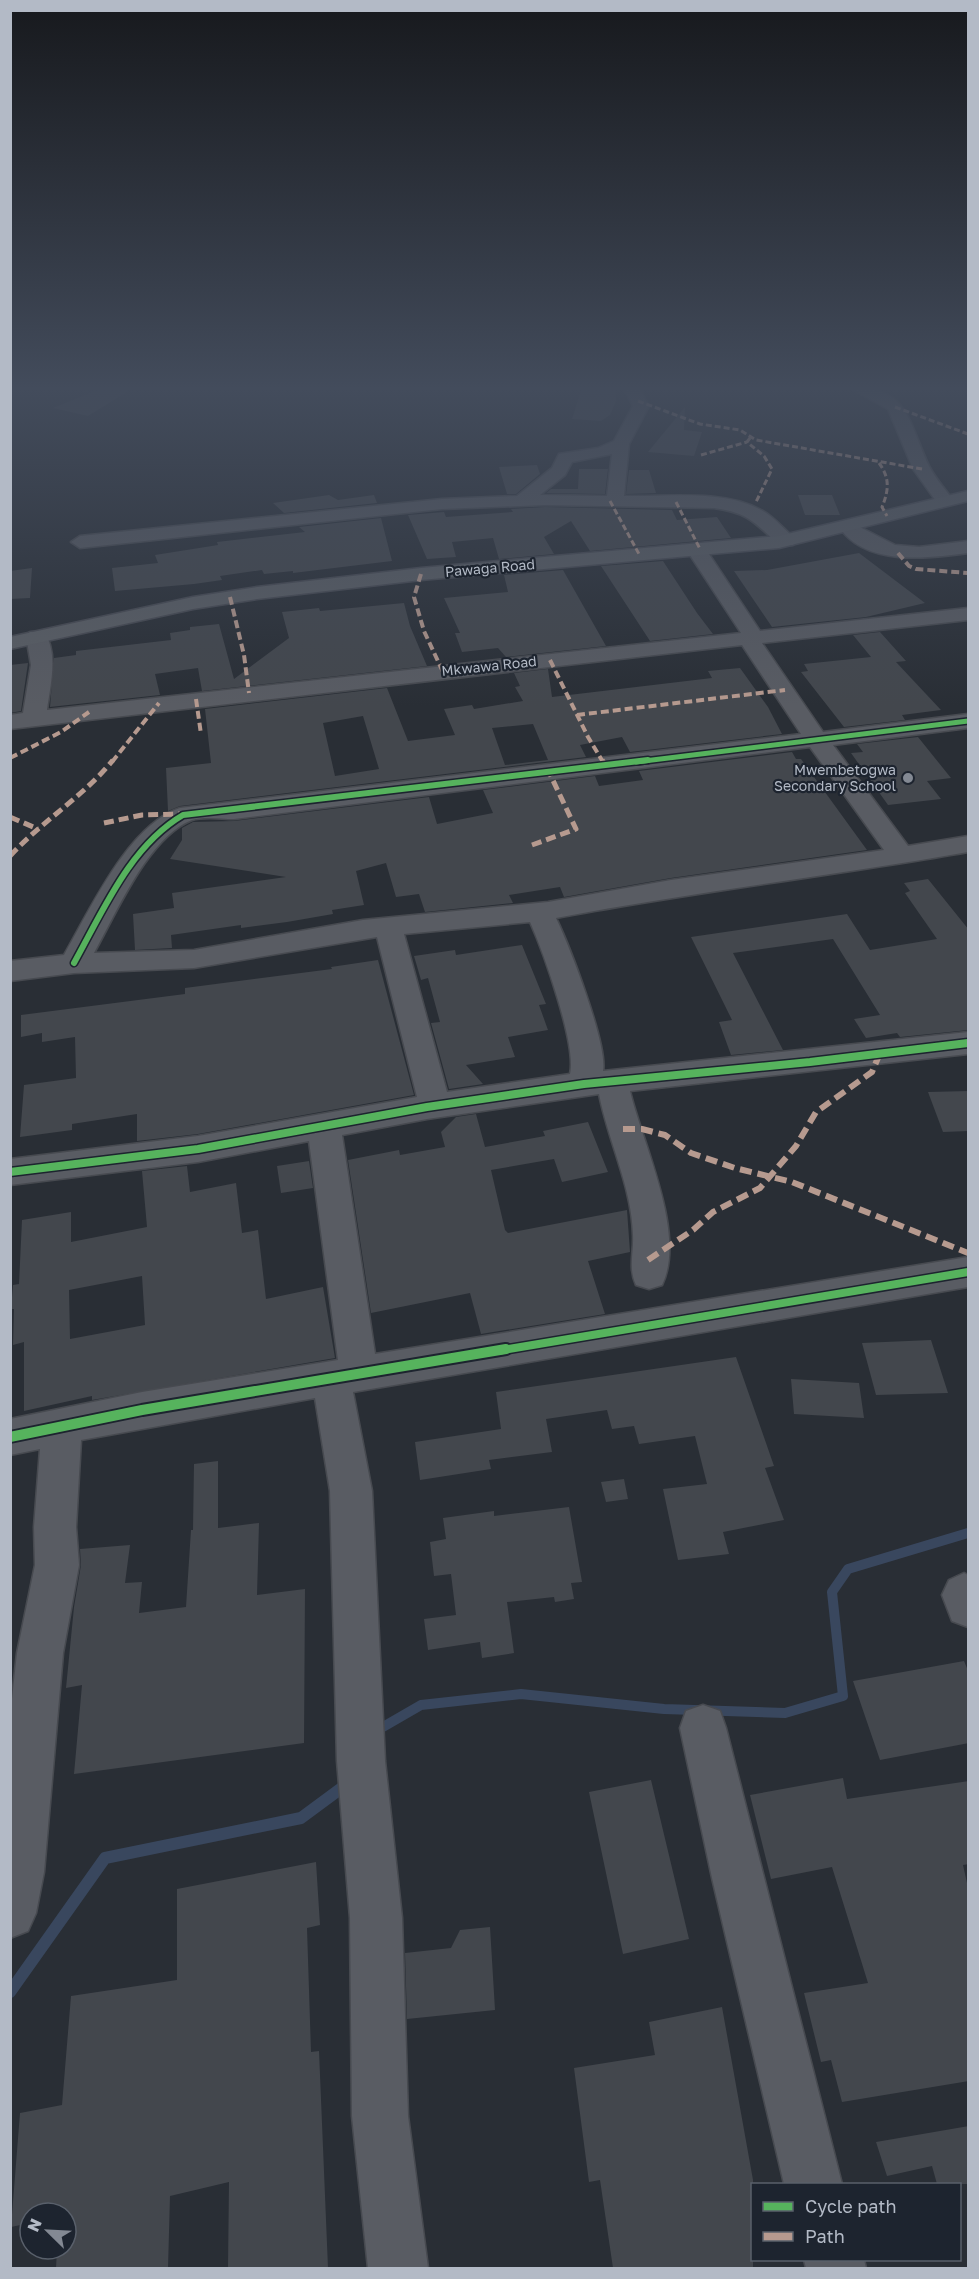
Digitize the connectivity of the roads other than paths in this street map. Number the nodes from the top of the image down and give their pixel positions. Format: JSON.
{"nodes":[{"id":1,"x":531,"y":493,"type":"edge"},
{"id":2,"x":616,"y":493,"type":"edge"},
{"id":3,"x":939,"y":493,"type":"edge"},
{"id":4,"x":969,"y":496,"type":"edge"},
{"id":5,"x":944,"y":500,"type":"junction"},
{"id":6,"x":521,"y":501,"type":"junction"},
{"id":7,"x":615,"y":501,"type":"junction"},
{"id":8,"x":848,"y":527,"type":"junction"},
{"id":9,"x":786,"y":541,"type":"junction"},
{"id":10,"x":80,"y":542,"type":"dead end"},
{"id":11,"x":969,"y":548,"type":"edge"},
{"id":12,"x":696,"y":549,"type":"junction"},
{"id":13,"x":969,"y":614,"type":"edge"},
{"id":14,"x":38,"y":636,"type":"junction"},
{"id":15,"x":751,"y":637,"type":"junction"},
{"id":16,"x":10,"y":643,"type":"edge"},
{"id":17,"x":34,"y":719,"type":"junction"},
{"id":18,"x":969,"y":721,"type":"edge"},
{"id":19,"x":10,"y":722,"type":"edge"},
{"id":20,"x":817,"y":740,"type":"junction"},
{"id":21,"x":969,"y":844,"type":"edge"},
{"id":22,"x":902,"y":856,"type":"junction"},
{"id":23,"x":539,"y":912,"type":"junction"},
{"id":24,"x":388,"y":927,"type":"junction"},
{"id":25,"x":74,"y":963,"type":"junction"},
{"id":26,"x":10,"y":971,"type":"edge"},
{"id":27,"x":969,"y":1043,"type":"edge"},
{"id":28,"x":598,"y":1082,"type":"junction"},
{"id":29,"x":435,"y":1106,"type":"junction"},
{"id":30,"x":324,"y":1127,"type":"junction"},
{"id":31,"x":10,"y":1172,"type":"edge"},
{"id":32,"x":969,"y":1272,"type":"edge"},
{"id":33,"x":649,"y":1274,"type":"dead end"},
{"id":34,"x":345,"y":1376,"type":"junction"},
{"id":35,"x":62,"y":1426,"type":"junction"},
{"id":36,"x":10,"y":1437,"type":"edge"},
{"id":37,"x":703,"y":1728,"type":"dead end"},
{"id":38,"x":10,"y":1913,"type":"edge"},
{"id":39,"x":813,"y":2183,"type":"edge"},
{"id":40,"x":398,"y":2268,"type":"edge"}],
"edges":[{"from":1,"to":6,"type":"street"},
{"from":2,"to":7,"type":"street"},
{"from":3,"to":5,"type":"street"},
{"from":4,"to":5,"type":"main road","name":"Pawaga Road"},
{"from":5,"to":8,"type":"main road","name":"Pawaga Road"},
{"from":6,"to":7,"type":"street"},
{"from":6,"to":10,"type":"street"},
{"from":7,"to":9,"type":"street"},
{"from":8,"to":9,"type":"main road","name":"Pawaga Road"},
{"from":8,"to":11,"type":"street"},
{"from":9,"to":12,"type":"main road","name":"Pawaga Road"},
{"from":12,"to":14,"type":"main road","name":"Pawaga Road"},
{"from":12,"to":15,"type":"street"},
{"from":13,"to":15,"type":"street","name":"Mkwawa Road"},
{"from":14,"to":16,"type":"main road","name":"Pawaga Road"},
{"from":14,"to":17,"type":"street"},
{"from":15,"to":17,"type":"street","name":"Mkwawa Road"},
{"from":15,"to":20,"type":"street"},
{"from":17,"to":19,"type":"street","name":"Mkwawa Road"},
{"from":18,"to":20,"type":"street"},
{"from":20,"to":22,"type":"street"},
{"from":20,"to":25,"type":"street"},
{"from":21,"to":22,"type":"street"},
{"from":22,"to":23,"type":"street"},
{"from":23,"to":24,"type":"street"},
{"from":23,"to":28,"type":"street"},
{"from":24,"to":25,"type":"street"},
{"from":24,"to":29,"type":"street"},
{"from":25,"to":26,"type":"street"},
{"from":27,"to":28,"type":"street"},
{"from":28,"to":29,"type":"street"},
{"from":28,"to":33,"type":"street"},
{"from":29,"to":30,"type":"street"},
{"from":30,"to":31,"type":"street"},
{"from":30,"to":34,"type":"street"},
{"from":32,"to":34,"type":"street"},
{"from":34,"to":35,"type":"street"},
{"from":34,"to":40,"type":"street"},
{"from":35,"to":36,"type":"street"},
{"from":35,"to":38,"type":"street"},
{"from":37,"to":39,"type":"street"}]}
